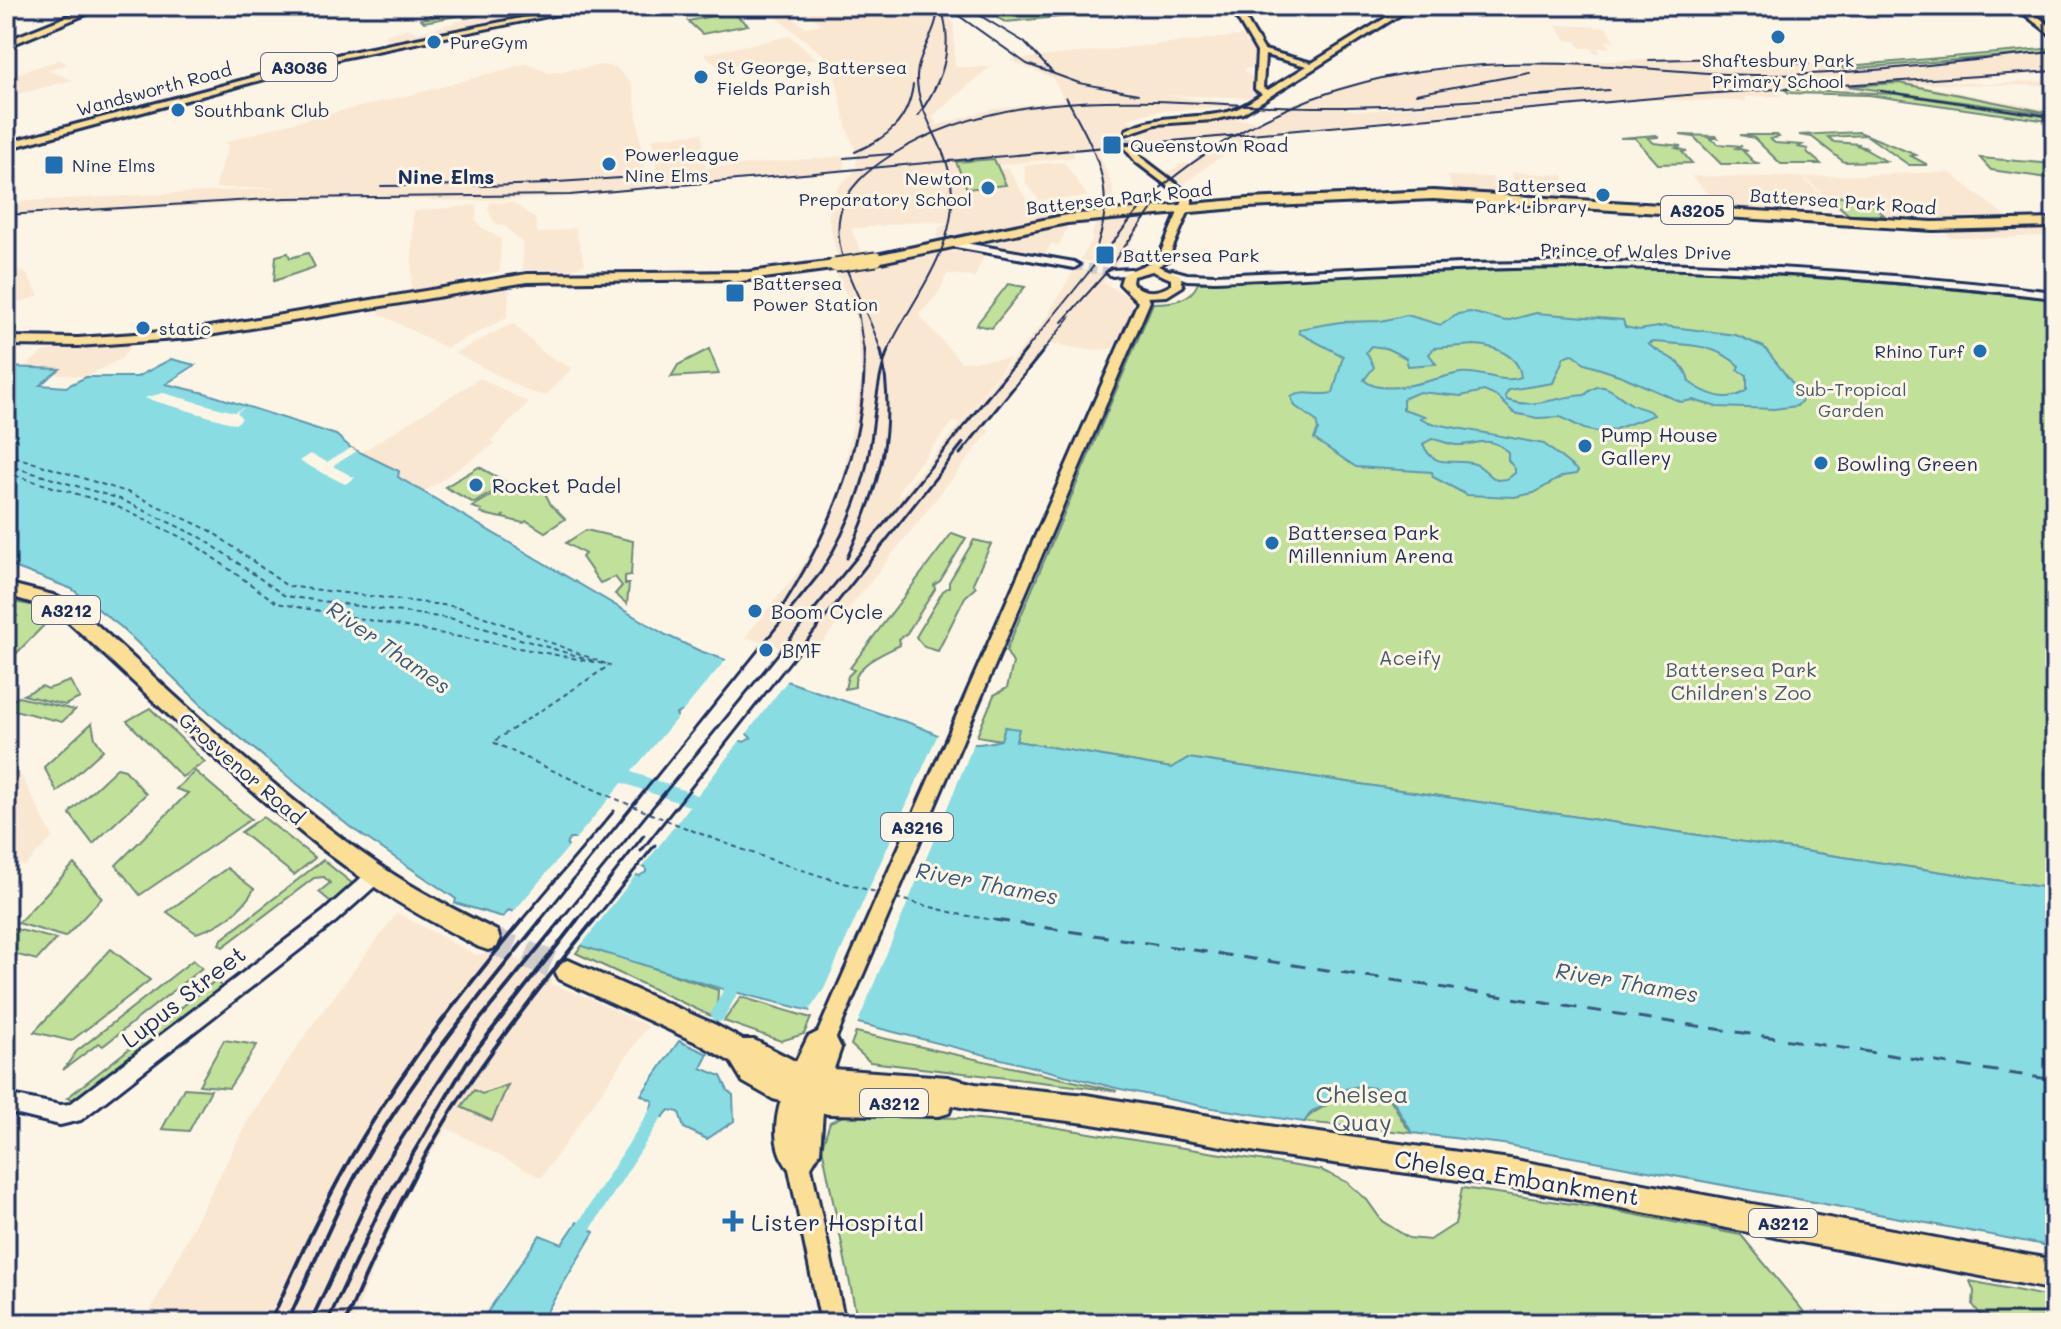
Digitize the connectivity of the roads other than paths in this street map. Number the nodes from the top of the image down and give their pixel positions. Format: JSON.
{"nodes":[{"id":1,"x":101,"y":6,"type":"edge"},
{"id":2,"x":593,"y":6,"type":"edge"},
{"id":3,"x":1234,"y":6,"type":"edge"},
{"id":4,"x":1410,"y":6,"type":"edge"},
{"id":5,"x":2019,"y":6,"type":"edge"},
{"id":6,"x":2055,"y":35,"type":"edge"},
{"id":7,"x":6,"y":44,"type":"edge"},
{"id":8,"x":1264,"y":55,"type":"junction"},
{"id":9,"x":1315,"y":66,"type":"junction"},
{"id":10,"x":1269,"y":94,"type":"junction"},
{"id":11,"x":1129,"y":132,"type":"dead end"},
{"id":12,"x":6,"y":146,"type":"edge"},
{"id":13,"x":1128,"y":146,"type":"dead end"},
{"id":14,"x":1196,"y":203,"type":"junction"},
{"id":15,"x":2055,"y":223,"type":"edge"},
{"id":16,"x":959,"y":242,"type":"junction"},
{"id":17,"x":1074,"y":265,"type":"tunnel mouth"},
{"id":18,"x":1166,"y":268,"type":"junction"},
{"id":19,"x":1215,"y":278,"type":"junction"},
{"id":20,"x":1177,"y":286,"type":"junction"},
{"id":21,"x":1134,"y":287,"type":"junction"},
{"id":22,"x":2055,"y":295,"type":"edge"},
{"id":23,"x":6,"y":343,"type":"edge"},
{"id":24,"x":6,"y":589,"type":"edge"},
{"id":25,"x":376,"y":875,"type":"junction"},
{"id":26,"x":488,"y":939,"type":"tunnel mouth"},
{"id":27,"x":568,"y":971,"type":"tunnel mouth"},
{"id":28,"x":806,"y":1087,"type":"junction"},
{"id":29,"x":6,"y":1103,"type":"edge"},
{"id":30,"x":2055,"y":1275,"type":"edge"},
{"id":31,"x":833,"y":1323,"type":"edge"}],
"edges":[{"from":1,"to":7,"type":"highway"},
{"from":2,"to":12,"type":"main road","name":"Wandsworth Road","number":"A3036"},
{"from":3,"to":8,"type":"main road"},
{"from":4,"to":9,"type":"main road"},
{"from":5,"to":6,"type":"highway"},
{"from":8,"to":9,"type":"main road"},
{"from":8,"to":10,"type":"main road"},
{"from":9,"to":10,"type":"main road"},
{"from":10,"to":11,"type":"main road"},
{"from":13,"to":14,"type":"main road"},
{"from":14,"to":15,"type":"highway","name":"Battersea Park Road","number":"A3205"},
{"from":14,"to":16,"type":"highway","name":"Battersea Park Road","number":"A3205"},
{"from":14,"to":18,"type":"main road"},
{"from":16,"to":17,"type":"street"},
{"from":16,"to":23,"type":"highway","name":"Battersea Park Road","number":"A3205","bridge":true},
{"from":18,"to":19,"type":"street","name":"Prince of Wales Drive"},
{"from":18,"to":20,"type":"main road"},
{"from":18,"to":21,"type":"main road"},
{"from":19,"to":20,"type":"street","name":"Prince of Wales Drive"},
{"from":19,"to":22,"type":"street","name":"Prince of Wales Drive"},
{"from":20,"to":21,"type":"main road"},
{"from":21,"to":28,"type":"main road","number":"A3216"},
{"from":24,"to":25,"type":"highway","name":"Grosvenor Road","number":"A3212"},
{"from":25,"to":26,"type":"highway","name":"Grosvenor Road","number":"A3212"},
{"from":25,"to":29,"type":"street","name":"Lupus Street"},
{"from":27,"to":28,"type":"highway","number":"A3212"},
{"from":28,"to":30,"type":"highway","name":"Chelsea Embankment","number":"A3212"},
{"from":28,"to":31,"type":"main road","number":"A3216"}]}
